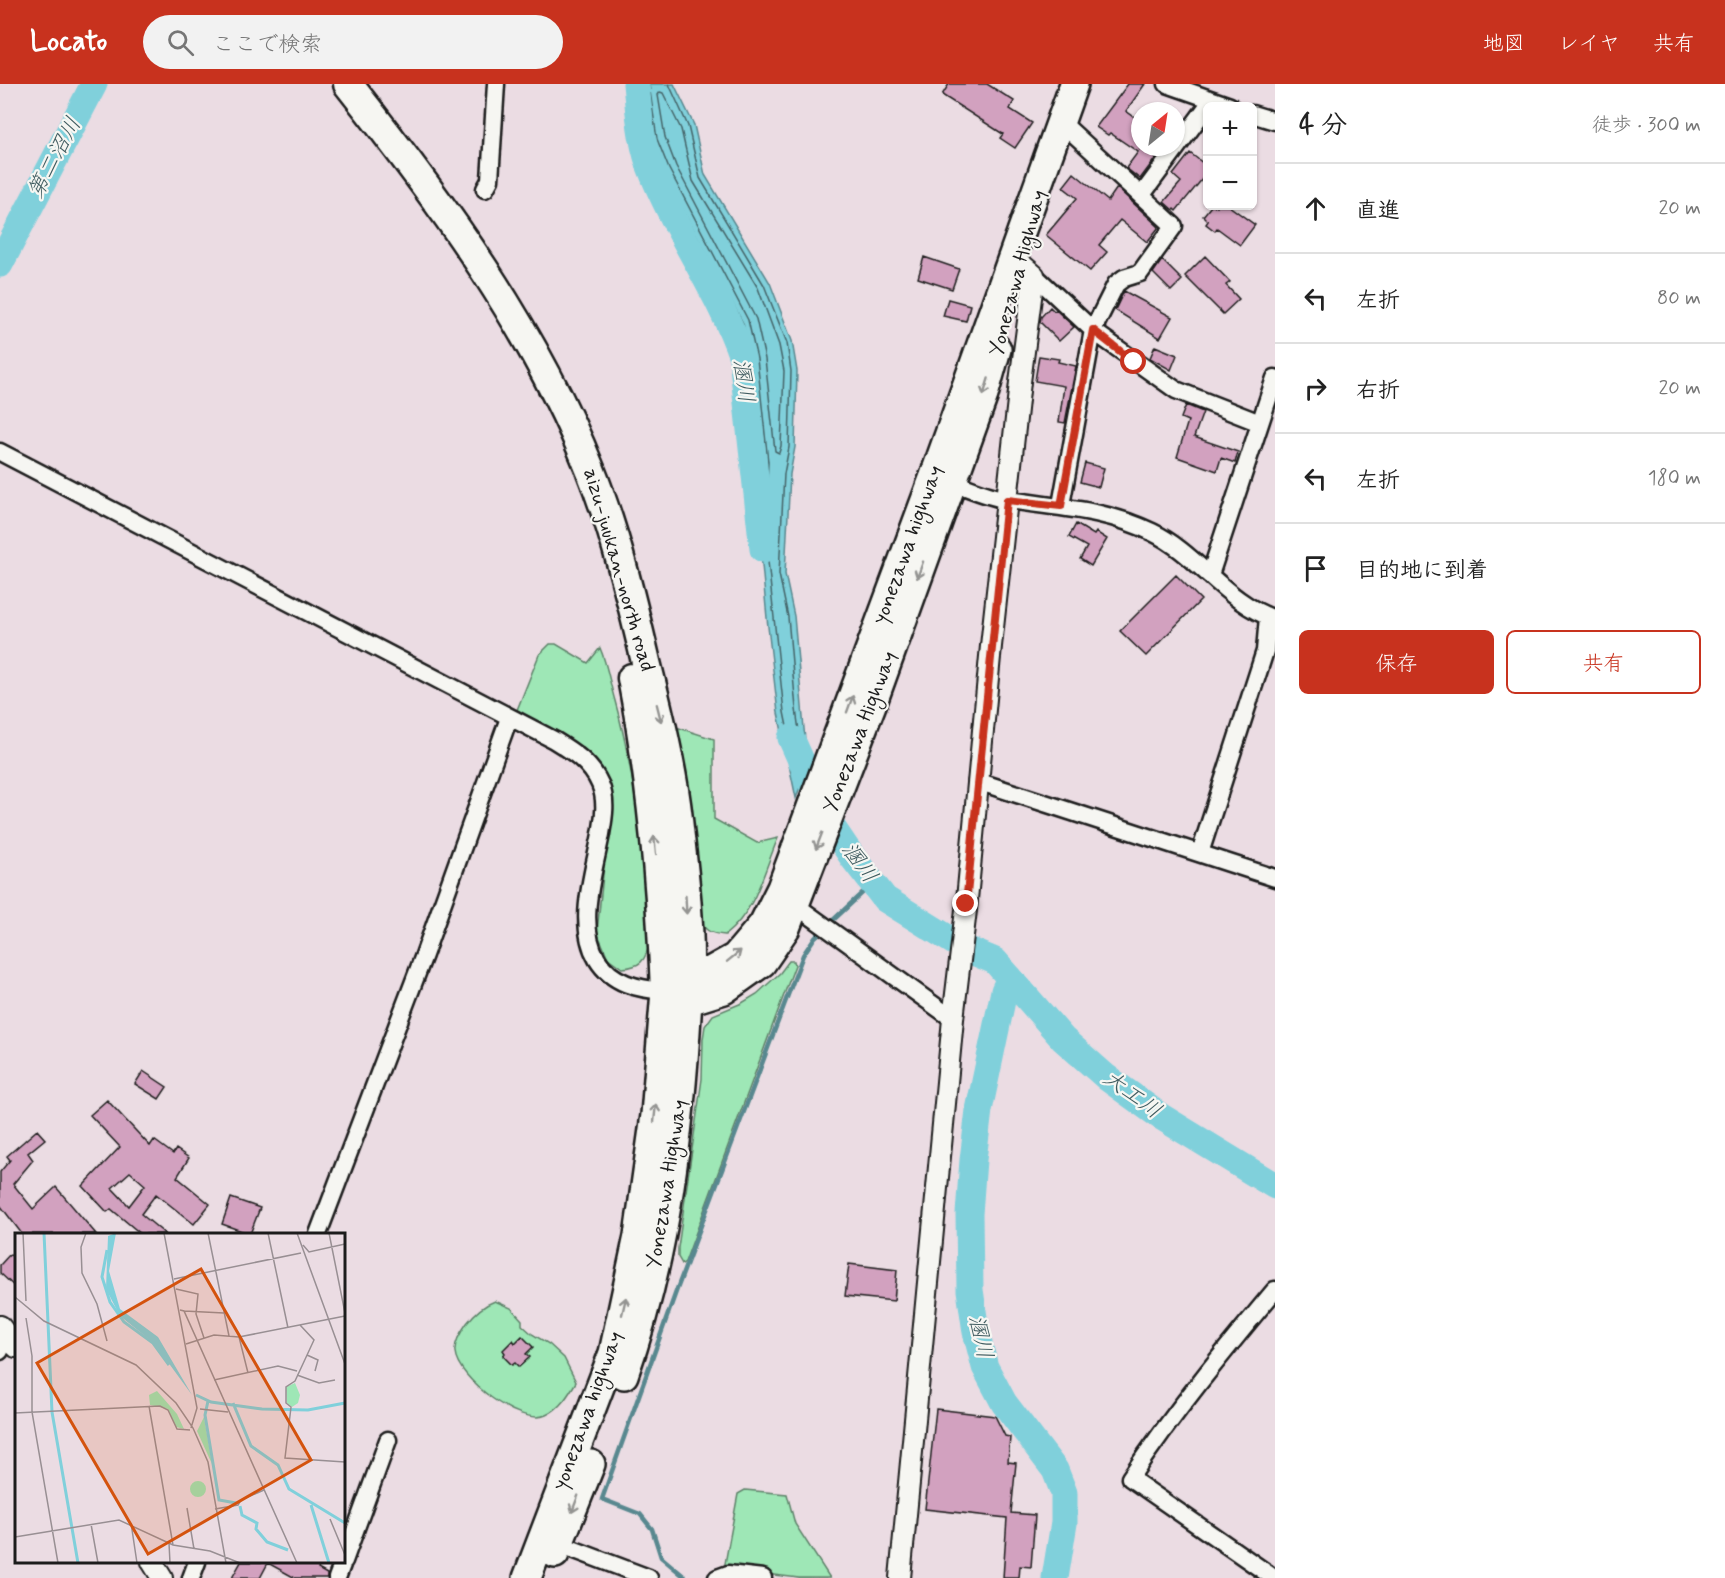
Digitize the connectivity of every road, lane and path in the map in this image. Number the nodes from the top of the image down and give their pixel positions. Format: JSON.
{"nodes":[{"id":1,"x":335,"y":84,"type":"edge"},
{"id":2,"x":348,"y":84,"type":"edge"},
{"id":3,"x":496,"y":84,"type":"edge"},
{"id":4,"x":1074,"y":84,"type":"edge"},
{"id":5,"x":1167,"y":84,"type":"edge"},
{"id":6,"x":1212,"y":100,"type":"junction"},
{"id":7,"x":1218,"y":102,"type":"edge"},
{"id":8,"x":1257,"y":116,"type":"edge"},
{"id":9,"x":1275,"y":121,"type":"edge"},
{"id":10,"x":1061,"y":122,"type":"junction"},
{"id":11,"x":485,"y":189,"type":"dead end"},
{"id":12,"x":1141,"y":196,"type":"junction"},
{"id":13,"x":1023,"y":265,"type":"junction"},
{"id":14,"x":1093,"y":330,"type":"junction"},
{"id":15,"x":1275,"y":378,"type":"edge"},
{"id":16,"x":1260,"y":423,"type":"junction"},
{"id":17,"x":0,"y":452,"type":"edge"},
{"id":18,"x":943,"y":479,"type":"junction"},
{"id":19,"x":1007,"y":500,"type":"junction"},
{"id":20,"x":1061,"y":506,"type":"junction"},
{"id":21,"x":1210,"y":575,"type":"junction"},
{"id":22,"x":1271,"y":618,"type":"edge"},
{"id":23,"x":509,"y":718,"type":"junction"},
{"id":24,"x":977,"y":781,"type":"junction"},
{"id":25,"x":1200,"y":853,"type":"junction"},
{"id":26,"x":1275,"y":878,"type":"edge"},
{"id":27,"x":791,"y":897,"type":"junction"},
{"id":28,"x":675,"y":944,"type":"junction"},
{"id":29,"x":680,"y":988,"type":"junction"},
{"id":30,"x":952,"y":1019,"type":"junction"},
{"id":31,"x":318,"y":1233,"type":"edge"},
{"id":32,"x":1275,"y":1290,"type":"edge"},
{"id":33,"x":388,"y":1440,"type":"dead end"},
{"id":34,"x":550,"y":1541,"type":"junction"},
{"id":35,"x":345,"y":1556,"type":"edge"},
{"id":36,"x":153,"y":1563,"type":"edge"},
{"id":37,"x":197,"y":1563,"type":"edge"},
{"id":38,"x":342,"y":1563,"type":"edge"},
{"id":39,"x":162,"y":1578,"type":"edge"},
{"id":40,"x":191,"y":1578,"type":"edge"},
{"id":41,"x":337,"y":1578,"type":"edge"},
{"id":42,"x":527,"y":1578,"type":"edge"},
{"id":43,"x":546,"y":1578,"type":"edge"},
{"id":44,"x":650,"y":1578,"type":"edge"},
{"id":45,"x":717,"y":1578,"type":"edge"},
{"id":46,"x":763,"y":1578,"type":"edge"},
{"id":47,"x":900,"y":1578,"type":"edge"},
{"id":48,"x":1274,"y":1578,"type":"edge"}],
"edges":[{"from":28,"to":1,"type":"highway","name":"aizu-juukan-north road","one_way":true},
{"from":2,"to":28,"type":"highway","name":"aizu-juukan-north road","one_way":true},
{"from":3,"to":11,"type":"street"},
{"from":4,"to":10,"type":"highway"},
{"from":5,"to":6,"type":"street"},
{"from":6,"to":7,"type":"street"},
{"from":6,"to":12,"type":"street"},
{"from":8,"to":9,"type":"street"},
{"from":10,"to":12,"type":"street"},
{"from":10,"to":13,"type":"highway","name":"yonezawa highway"},
{"from":12,"to":14,"type":"street"},
{"from":13,"to":14,"type":"street"},
{"from":13,"to":18,"type":"highway","name":"yonezawa highway"},
{"from":13,"to":19,"type":"street"},
{"from":14,"to":16,"type":"street"},
{"from":14,"to":20,"type":"street"},
{"from":15,"to":16,"type":"street"},
{"from":16,"to":21,"type":"street"},
{"from":17,"to":23,"type":"street"},
{"from":18,"to":19,"type":"street"},
{"from":18,"to":27,"type":"highway","name":"yonezawa highway"},
{"from":19,"to":20,"type":"street"},
{"from":19,"to":24,"type":"street"},
{"from":20,"to":21,"type":"street"},
{"from":21,"to":22,"type":"street"},
{"from":22,"to":25,"type":"street"},
{"from":23,"to":29,"type":"street"},
{"from":23,"to":31,"type":"street"},
{"from":24,"to":25,"type":"street"},
{"from":24,"to":30,"type":"street"},
{"from":25,"to":26,"type":"street"},
{"from":27,"to":29,"type":"highway","name":"yonezawa highway"},
{"from":27,"to":30,"type":"street"},
{"from":28,"to":29,"type":"highway"},
{"from":29,"to":34,"type":"highway","name":"Yonezawa Highway"},
{"from":30,"to":47,"type":"street"},
{"from":32,"to":48,"type":"street"},
{"from":33,"to":35,"type":"street"},
{"from":34,"to":42,"type":"highway"},
{"from":34,"to":43,"type":"highway","name":"Yonezawa Highway"},
{"from":34,"to":44,"type":"street"},
{"from":36,"to":39,"type":"street"},
{"from":37,"to":40,"type":"street"},
{"from":38,"to":41,"type":"street"},
{"from":45,"to":46,"type":"street"}]}
